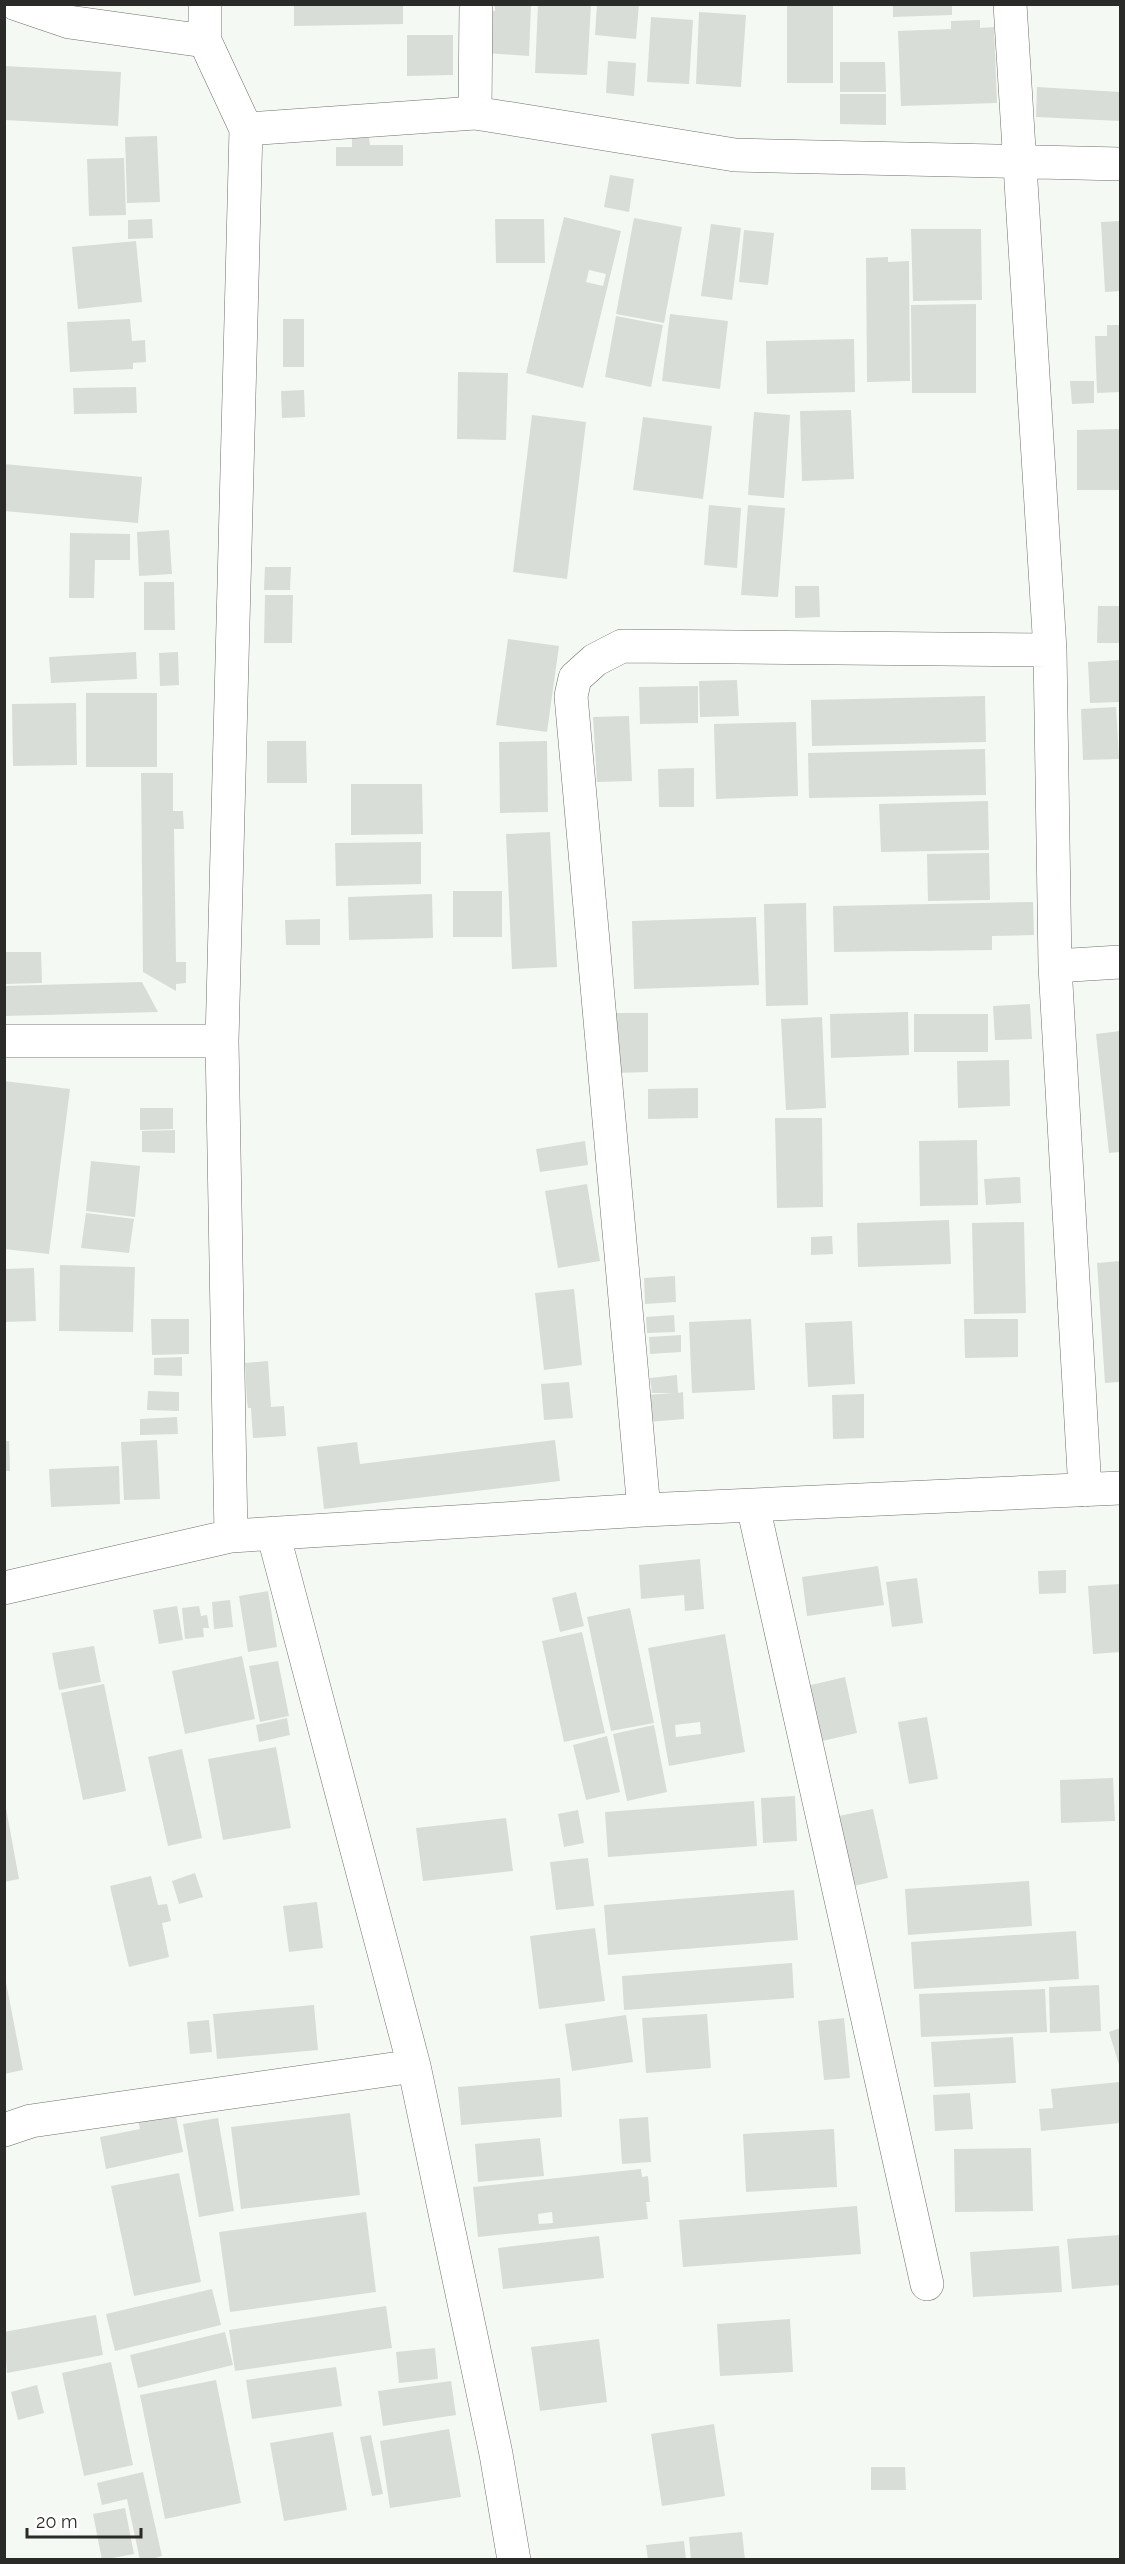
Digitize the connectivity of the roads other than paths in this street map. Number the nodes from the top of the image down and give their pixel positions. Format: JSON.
{"nodes":[{"id":1,"x":16,"y":4,"type":"edge"},
{"id":2,"x":205,"y":4,"type":"edge"},
{"id":3,"x":476,"y":4,"type":"edge"},
{"id":4,"x":1010,"y":4,"type":"edge"},
{"id":5,"x":205,"y":41,"type":"junction"},
{"id":6,"x":475,"y":112,"type":"junction"},
{"id":7,"x":246,"y":129,"type":"junction"},
{"id":8,"x":1022,"y":163,"type":"junction"},
{"id":9,"x":1120,"y":164,"type":"edge"},
{"id":10,"x":1050,"y":650,"type":"junction"},
{"id":11,"x":1120,"y":962,"type":"edge"},
{"id":12,"x":1055,"y":966,"type":"junction"},
{"id":13,"x":4,"y":1041,"type":"edge"},
{"id":14,"x":222,"y":1041,"type":"junction"},
{"id":15,"x":1120,"y":1488,"type":"edge"},
{"id":16,"x":1085,"y":1490,"type":"junction"},
{"id":17,"x":753,"y":1506,"type":"junction"},
{"id":18,"x":644,"y":1510,"type":"junction"},
{"id":19,"x":273,"y":1533,"type":"junction"},
{"id":20,"x":231,"y":1536,"type":"junction"},
{"id":21,"x":4,"y":1588,"type":"edge"},
{"id":22,"x":414,"y":2066,"type":"junction"},
{"id":23,"x":4,"y":2130,"type":"edge"},
{"id":24,"x":927,"y":2284,"type":"dead end"},
{"id":25,"x":514,"y":2559,"type":"edge"}],
"edges":[{"from":1,"to":5,"type":"street"},
{"from":2,"to":5,"type":"street"},
{"from":3,"to":6,"type":"street"},
{"from":4,"to":8,"type":"street"},
{"from":5,"to":7,"type":"street"},
{"from":6,"to":7,"type":"street"},
{"from":6,"to":8,"type":"street"},
{"from":7,"to":14,"type":"street"},
{"from":8,"to":9,"type":"street"},
{"from":8,"to":10,"type":"street"},
{"from":10,"to":12,"type":"street"},
{"from":10,"to":18,"type":"street"},
{"from":11,"to":12,"type":"street"},
{"from":12,"to":16,"type":"street"},
{"from":13,"to":14,"type":"street"},
{"from":14,"to":20,"type":"street"},
{"from":15,"to":16,"type":"street"},
{"from":16,"to":17,"type":"street"},
{"from":17,"to":18,"type":"street"},
{"from":17,"to":24,"type":"street"},
{"from":18,"to":19,"type":"street"},
{"from":19,"to":20,"type":"street"},
{"from":19,"to":22,"type":"street"},
{"from":20,"to":21,"type":"street"},
{"from":22,"to":23,"type":"street"},
{"from":22,"to":25,"type":"street"}]}
